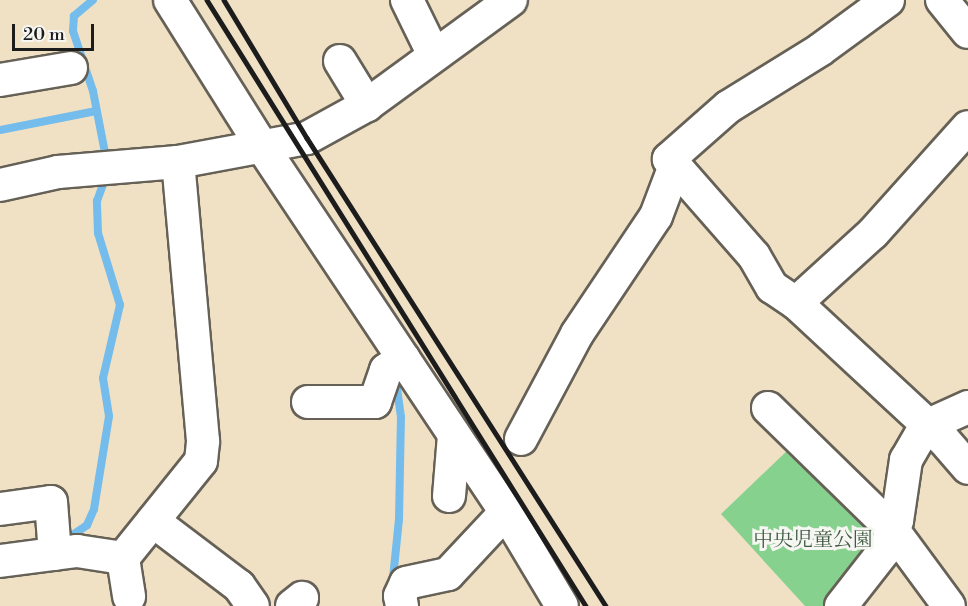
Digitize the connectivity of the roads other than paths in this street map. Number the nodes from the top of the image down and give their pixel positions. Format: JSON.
{"nodes":[{"id":1,"x":407,"y":0,"type":"edge"},
{"id":2,"x":511,"y":0,"type":"edge"},
{"id":3,"x":888,"y":0,"type":"edge"},
{"id":4,"x":942,"y":0,"type":"edge"},
{"id":5,"x":169,"y":13,"type":"edge"},
{"id":6,"x":968,"y":32,"type":"edge"},
{"id":7,"x":434,"y":55,"type":"junction"},
{"id":8,"x":340,"y":61,"type":"dead end"},
{"id":9,"x":71,"y":68,"type":"dead end"},
{"id":10,"x":0,"y":80,"type":"edge"},
{"id":11,"x":367,"y":105,"type":"junction"},
{"id":12,"x":968,"y":128,"type":"edge"},
{"id":13,"x":263,"y":148,"type":"junction"},
{"id":14,"x":178,"y":162,"type":"junction"},
{"id":15,"x":674,"y":168,"type":"junction"},
{"id":16,"x":0,"y":185,"type":"edge"},
{"id":17,"x":795,"y":303,"type":"junction"},
{"id":18,"x":403,"y":358,"type":"junction"},
{"id":19,"x":308,"y":402,"type":"dead end"},
{"id":20,"x":968,"y":407,"type":"edge"},
{"id":21,"x":768,"y":408,"type":"dead end"},
{"id":22,"x":926,"y":426,"type":"junction"},
{"id":23,"x":454,"y":435,"type":"junction"},
{"id":24,"x":521,"y":439,"type":"dead end"},
{"id":25,"x":968,"y":468,"type":"edge"},
{"id":26,"x":449,"y":496,"type":"dead end"},
{"id":27,"x":0,"y":509,"type":"edge"},
{"id":28,"x":506,"y":512,"type":"junction"},
{"id":29,"x":153,"y":521,"type":"junction"},
{"id":30,"x":893,"y":530,"type":"junction"},
{"id":31,"x":123,"y":558,"type":"junction"},
{"id":32,"x":30,"y":564,"type":"edge"},
{"id":33,"x":129,"y":597,"type":"dead end"},
{"id":34,"x":560,"y":605,"type":"edge"},
{"id":35,"x":253,"y":606,"type":"edge"},
{"id":36,"x":402,"y":606,"type":"edge"},
{"id":37,"x":840,"y":606,"type":"edge"},
{"id":38,"x":949,"y":606,"type":"edge"}],
"edges":[{"from":1,"to":7,"type":"street"},
{"from":2,"to":7,"type":"street"},
{"from":3,"to":15,"type":"street"},
{"from":4,"to":6,"type":"street"},
{"from":5,"to":13,"type":"street"},
{"from":7,"to":11,"type":"street"},
{"from":8,"to":11,"type":"street"},
{"from":9,"to":10,"type":"street"},
{"from":11,"to":13,"type":"street"},
{"from":12,"to":17,"type":"street"},
{"from":13,"to":14,"type":"street"},
{"from":13,"to":18,"type":"street"},
{"from":14,"to":16,"type":"street"},
{"from":14,"to":29,"type":"street"},
{"from":15,"to":17,"type":"street"},
{"from":15,"to":24,"type":"street"},
{"from":17,"to":22,"type":"street"},
{"from":18,"to":19,"type":"street"},
{"from":18,"to":23,"type":"street"},
{"from":20,"to":22,"type":"street"},
{"from":21,"to":30,"type":"street"},
{"from":22,"to":25,"type":"street"},
{"from":22,"to":30,"type":"street"},
{"from":23,"to":26,"type":"street"},
{"from":23,"to":28,"type":"street"},
{"from":27,"to":32,"type":"street"},
{"from":28,"to":34,"type":"street"},
{"from":28,"to":36,"type":"street"},
{"from":29,"to":31,"type":"street"},
{"from":29,"to":35,"type":"street"},
{"from":30,"to":37,"type":"street"},
{"from":30,"to":38,"type":"street"},
{"from":31,"to":32,"type":"street"},
{"from":31,"to":33,"type":"street"}]}
